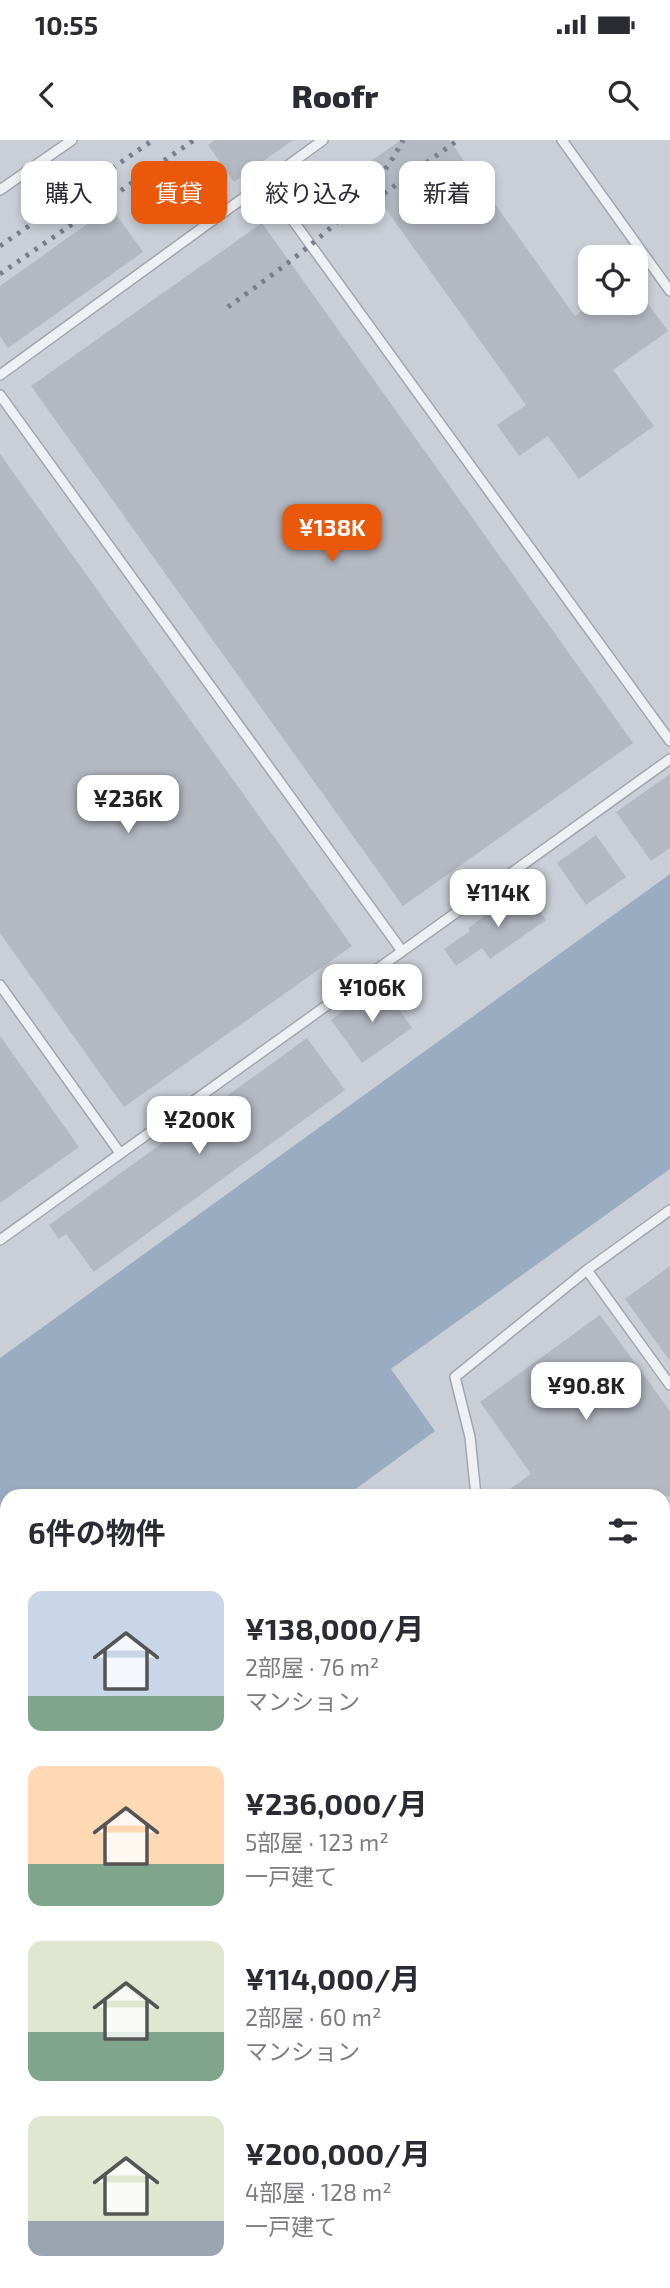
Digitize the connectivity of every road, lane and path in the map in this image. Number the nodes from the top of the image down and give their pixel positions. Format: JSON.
{"nodes":[{"id":1,"x":72,"y":140,"type":"edge"},
{"id":2,"x":323,"y":140,"type":"edge"},
{"id":3,"x":562,"y":140,"type":"edge"},
{"id":4,"x":294,"y":161,"type":"edge"},
{"id":5,"x":0,"y":190,"type":"edge"},
{"id":6,"x":241,"y":199,"type":"edge"},
{"id":7,"x":295,"y":224,"type":"edge"},
{"id":8,"x":670,"y":291,"type":"edge"},
{"id":9,"x":0,"y":375,"type":"edge"},
{"id":10,"x":0,"y":395,"type":"edge"},
{"id":11,"x":670,"y":741,"type":"edge"},
{"id":12,"x":670,"y":759,"type":"edge"},
{"id":13,"x":402,"y":951,"type":"junction"},
{"id":14,"x":0,"y":985,"type":"edge"},
{"id":15,"x":120,"y":1153,"type":"junction"},
{"id":16,"x":670,"y":1210,"type":"edge"},
{"id":17,"x":0,"y":1240,"type":"edge"},
{"id":18,"x":586,"y":1270,"type":"junction"},
{"id":19,"x":670,"y":1385,"type":"edge"},
{"id":20,"x":474,"y":1489,"type":"edge"}],
"edges":[{"from":1,"to":5,"type":"lane"},
{"from":2,"to":4,"type":"lane"},
{"from":3,"to":8,"type":"lane"},
{"from":6,"to":9,"type":"lane"},
{"from":7,"to":11,"type":"lane"},
{"from":10,"to":13,"type":"lane"},
{"from":12,"to":13,"type":"lane"},
{"from":13,"to":15,"type":"lane"},
{"from":14,"to":15,"type":"lane"},
{"from":15,"to":17,"type":"lane"},
{"from":16,"to":18,"type":"lane"},
{"from":18,"to":19,"type":"lane"},
{"from":18,"to":20,"type":"lane"}]}
